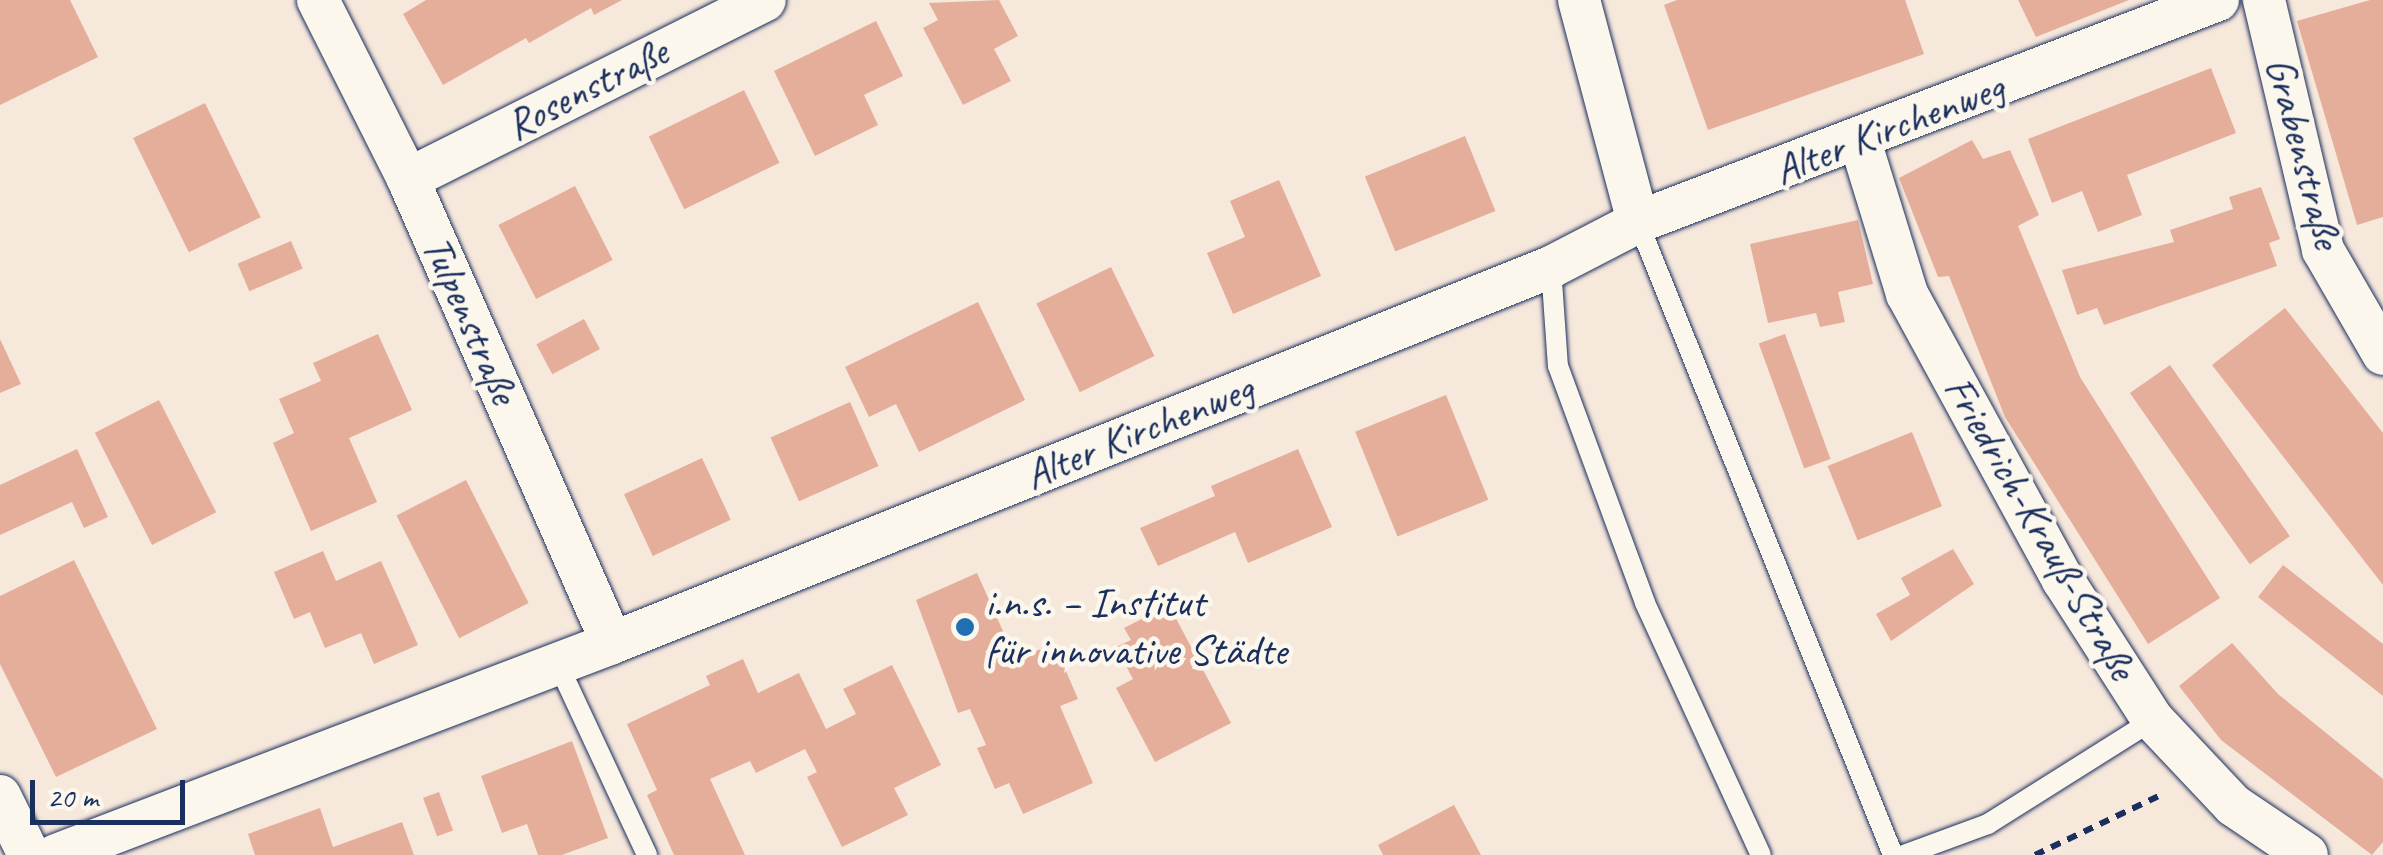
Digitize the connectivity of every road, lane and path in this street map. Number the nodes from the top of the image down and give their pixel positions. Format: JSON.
{"nodes":[{"id":1,"x":318,"y":0,"type":"edge"},
{"id":2,"x":765,"y":0,"type":"edge"},
{"id":3,"x":1579,"y":0,"type":"edge"},
{"id":4,"x":2218,"y":0,"type":"edge"},
{"id":5,"x":2264,"y":0,"type":"edge"},
{"id":6,"x":1860,"y":141,"type":"junction"},
{"id":7,"x":408,"y":178,"type":"junction"},
{"id":8,"x":1638,"y":222,"type":"junction"},
{"id":9,"x":1550,"y":268,"type":"junction"},
{"id":10,"x":2383,"y":354,"type":"edge"},
{"id":11,"x":612,"y":644,"type":"junction"},
{"id":12,"x":558,"y":664,"type":"junction"},
{"id":13,"x":2153,"y":720,"type":"junction"},
{"id":14,"x":2202,"y":773,"type":"junction"},
{"id":15,"x":0,"y":796,"type":"edge"},
{"id":16,"x":29,"y":855,"type":"edge"},
{"id":17,"x":56,"y":855,"type":"edge"},
{"id":18,"x":647,"y":855,"type":"edge"},
{"id":19,"x":1760,"y":855,"type":"edge"},
{"id":20,"x":1893,"y":855,"type":"edge"},
{"id":21,"x":1904,"y":855,"type":"edge"},
{"id":22,"x":2036,"y":855,"type":"edge"},
{"id":23,"x":2307,"y":855,"type":"edge"}],
"edges":[{"from":1,"to":7,"type":"street","name":"Tulpenstraße"},
{"from":2,"to":7,"type":"street","name":"Rosenstraße"},
{"from":3,"to":8,"type":"street"},
{"from":4,"to":6,"type":"street","name":"Alter Kirchenweg"},
{"from":5,"to":10,"type":"street","name":"Grabenstraße"},
{"from":6,"to":8,"type":"street","name":"Alter Kirchenweg"},
{"from":6,"to":13,"type":"street","name":"Friedrich-Krauß-Straße"},
{"from":7,"to":11,"type":"street","name":"Tulpenstraße"},
{"from":8,"to":9,"type":"street","name":"Alter Kirchenweg"},
{"from":8,"to":20,"type":"lane"},
{"from":9,"to":11,"type":"street","name":"Alter Kirchenweg"},
{"from":9,"to":19,"type":"lane"},
{"from":11,"to":12,"type":"street","name":"Alter Kirchenweg"},
{"from":12,"to":17,"type":"street","name":"Alter Kirchenweg"},
{"from":12,"to":18,"type":"lane"},
{"from":13,"to":14,"type":"street","name":"Friedrich-Krauß-Straße"},
{"from":13,"to":21,"type":"lane"},
{"from":14,"to":22,"type":"path"},
{"from":14,"to":23,"type":"street","name":"Friedrich-Krauß-Straße"},
{"from":15,"to":16,"type":"street"}]}
